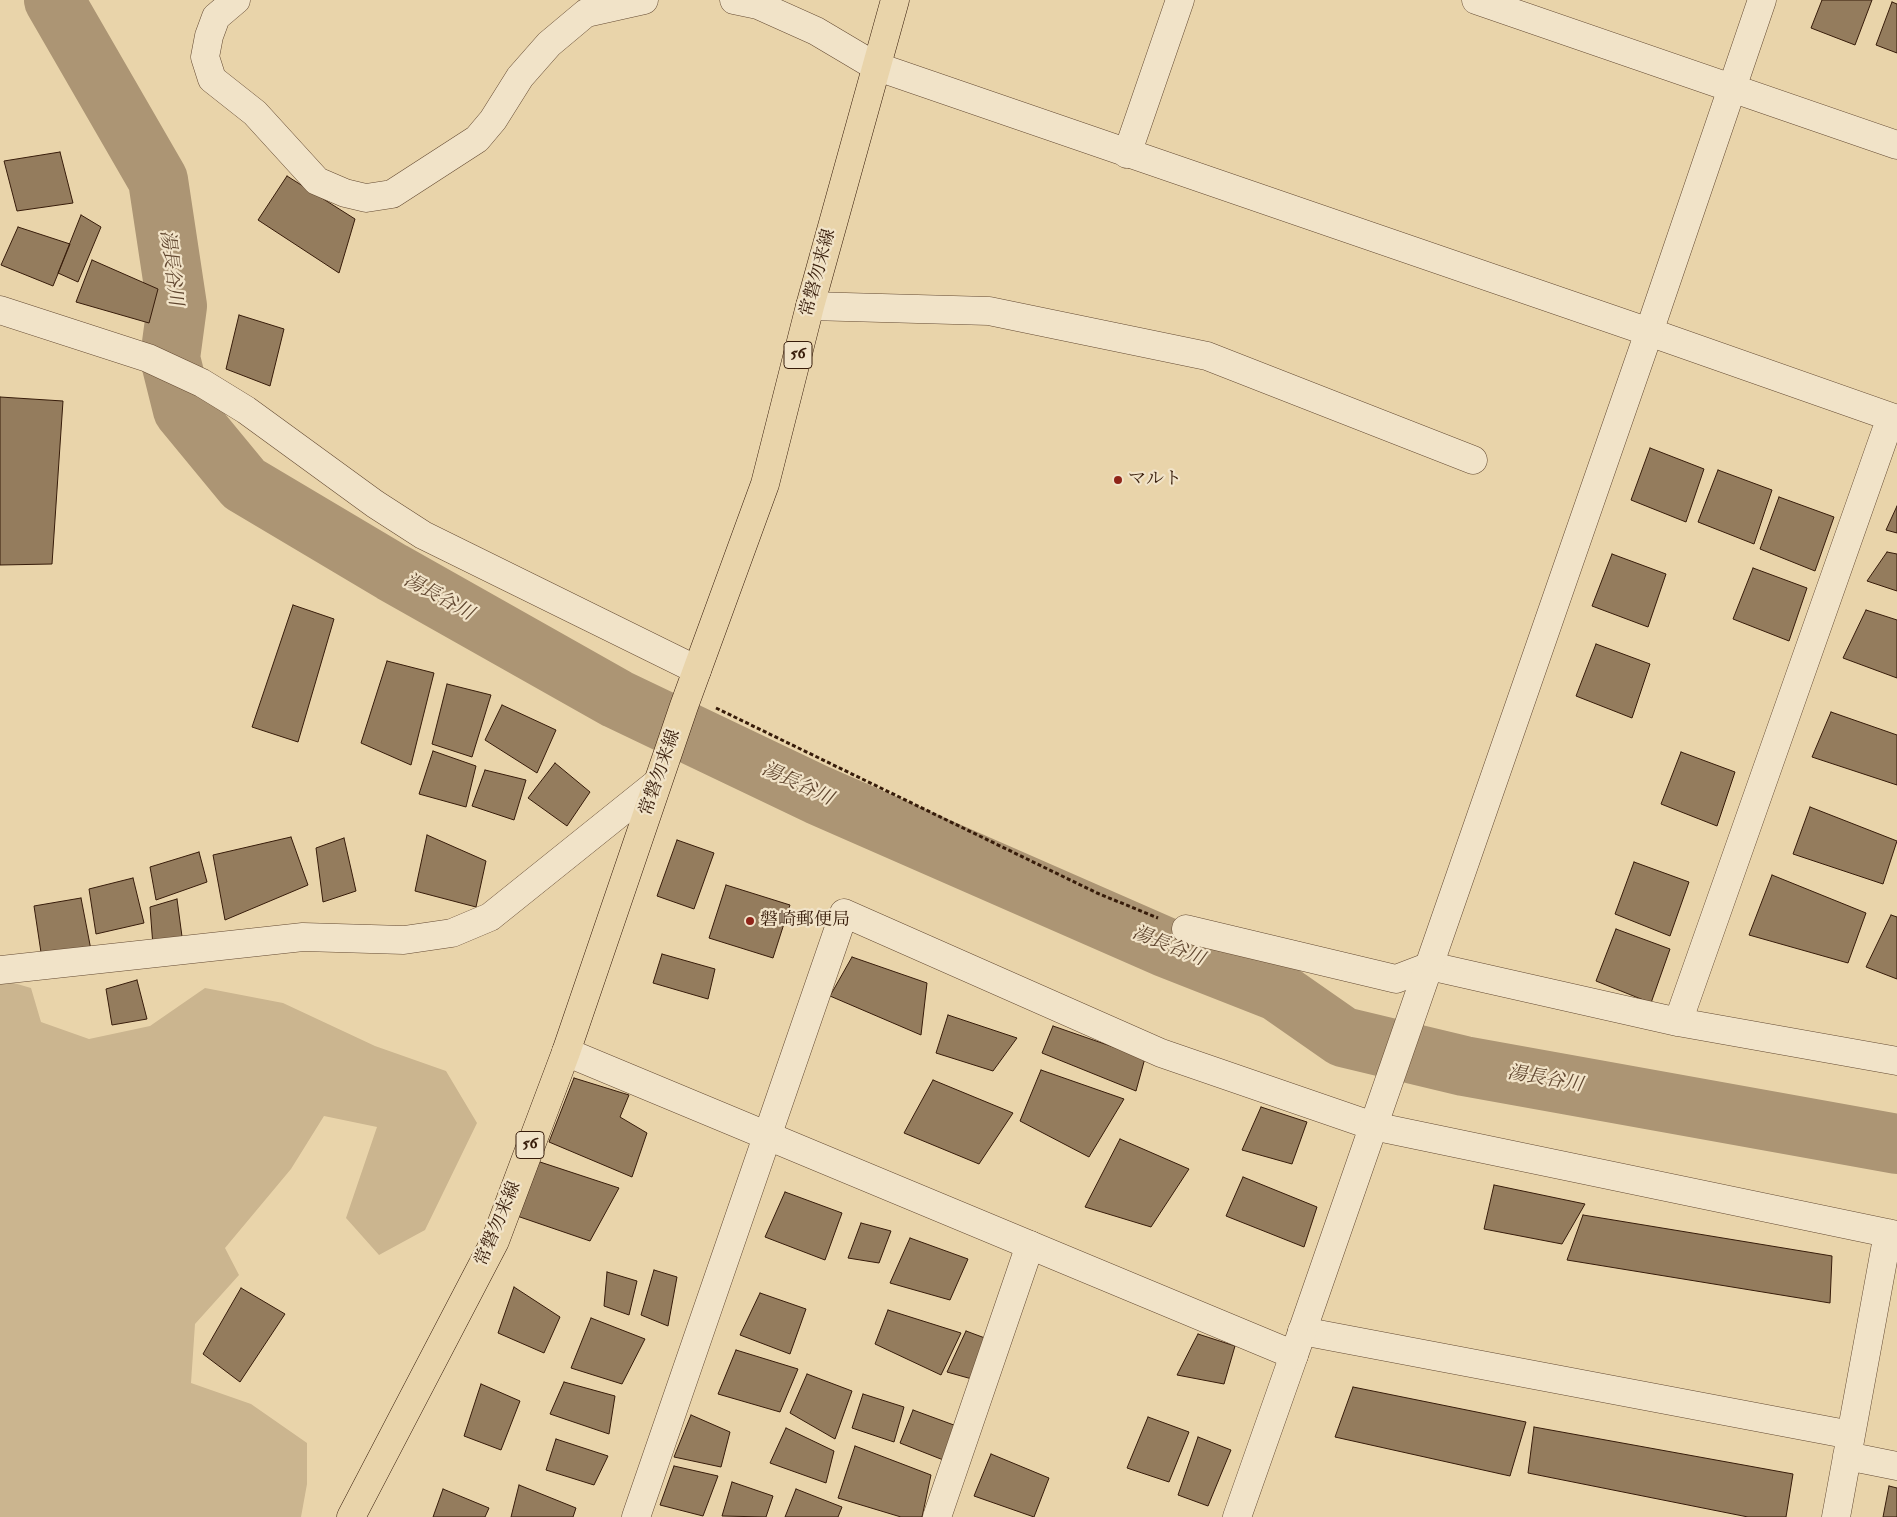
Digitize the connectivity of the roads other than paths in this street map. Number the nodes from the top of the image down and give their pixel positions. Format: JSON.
{"nodes":[{"id":1,"x":236,"y":0,"type":"edge"},
{"id":2,"x":644,"y":0,"type":"edge"},
{"id":3,"x":734,"y":0,"type":"edge"},
{"id":4,"x":895,"y":0,"type":"edge"},
{"id":5,"x":1180,"y":0,"type":"edge"},
{"id":6,"x":1476,"y":0,"type":"edge"},
{"id":7,"x":1762,"y":0,"type":"edge"},
{"id":8,"x":875,"y":66,"type":"junction"},
{"id":9,"x":1732,"y":89,"type":"junction"},
{"id":10,"x":1897,"y":145,"type":"edge"},
{"id":11,"x":1127,"y":154,"type":"junction"},
{"id":12,"x":810,"y":306,"type":"junction"},
{"id":13,"x":0,"y":310,"type":"edge"},
{"id":14,"x":1649,"y":332,"type":"junction"},
{"id":15,"x":1894,"y":418,"type":"edge"},
{"id":16,"x":1473,"y":460,"type":"dead end"},
{"id":17,"x":690,"y":690,"type":"junction"},
{"id":18,"x":657,"y":783,"type":"junction"},
{"id":19,"x":1186,"y":929,"type":"road end"},
{"id":20,"x":1430,"y":966,"type":"junction"},
{"id":21,"x":0,"y":970,"type":"edge"},
{"id":22,"x":1678,"y":1022,"type":"junction"},
{"id":23,"x":566,"y":1052,"type":"junction"},
{"id":24,"x":1897,"y":1061,"type":"edge"},
{"id":25,"x":1373,"y":1126,"type":"junction"},
{"id":26,"x":766,"y":1135,"type":"junction"},
{"id":27,"x":1892,"y":1234,"type":"edge"},
{"id":28,"x":1030,"y":1245,"type":"junction"},
{"id":29,"x":1298,"y":1343,"type":"junction"},
{"id":30,"x":1849,"y":1445,"type":"junction"},
{"id":31,"x":1897,"y":1466,"type":"edge"},
{"id":32,"x":351,"y":1517,"type":"edge"},
{"id":33,"x":636,"y":1517,"type":"edge"},
{"id":34,"x":937,"y":1517,"type":"edge"},
{"id":35,"x":1237,"y":1517,"type":"edge"},
{"id":36,"x":1836,"y":1517,"type":"edge"}],
"edges":[{"from":1,"to":2,"type":"street"},
{"from":3,"to":8,"type":"street"},
{"from":4,"to":8,"type":"main road","name":"常磐勿来線","number":"56"},
{"from":5,"to":11,"type":"street"},
{"from":6,"to":9,"type":"street"},
{"from":7,"to":9,"type":"street"},
{"from":8,"to":11,"type":"street"},
{"from":8,"to":12,"type":"main road","name":"常磐勿来線","number":"56"},
{"from":9,"to":10,"type":"street"},
{"from":9,"to":14,"type":"street"},
{"from":11,"to":14,"type":"street"},
{"from":12,"to":16,"type":"street"},
{"from":12,"to":17,"type":"main road","name":"常磐勿来線","number":"56"},
{"from":13,"to":17,"type":"street"},
{"from":14,"to":15,"type":"street"},
{"from":14,"to":20,"type":"street"},
{"from":15,"to":22,"type":"street"},
{"from":17,"to":18,"type":"main road","name":"常磐勿来線","number":"56"},
{"from":18,"to":21,"type":"street"},
{"from":18,"to":23,"type":"main road","name":"常磐勿来線","number":"56"},
{"from":19,"to":20,"type":"street"},
{"from":20,"to":22,"type":"street"},
{"from":20,"to":25,"type":"street"},
{"from":22,"to":24,"type":"street"},
{"from":23,"to":26,"type":"street"},
{"from":23,"to":32,"type":"main road","name":"常磐勿来線","number":"56"},
{"from":25,"to":26,"type":"street"},
{"from":25,"to":27,"type":"street"},
{"from":25,"to":29,"type":"street"},
{"from":26,"to":28,"type":"street"},
{"from":26,"to":33,"type":"street"},
{"from":27,"to":30,"type":"street"},
{"from":28,"to":29,"type":"street"},
{"from":28,"to":34,"type":"street"},
{"from":29,"to":30,"type":"street"},
{"from":29,"to":35,"type":"street"},
{"from":30,"to":31,"type":"street"},
{"from":30,"to":36,"type":"street"}]}
